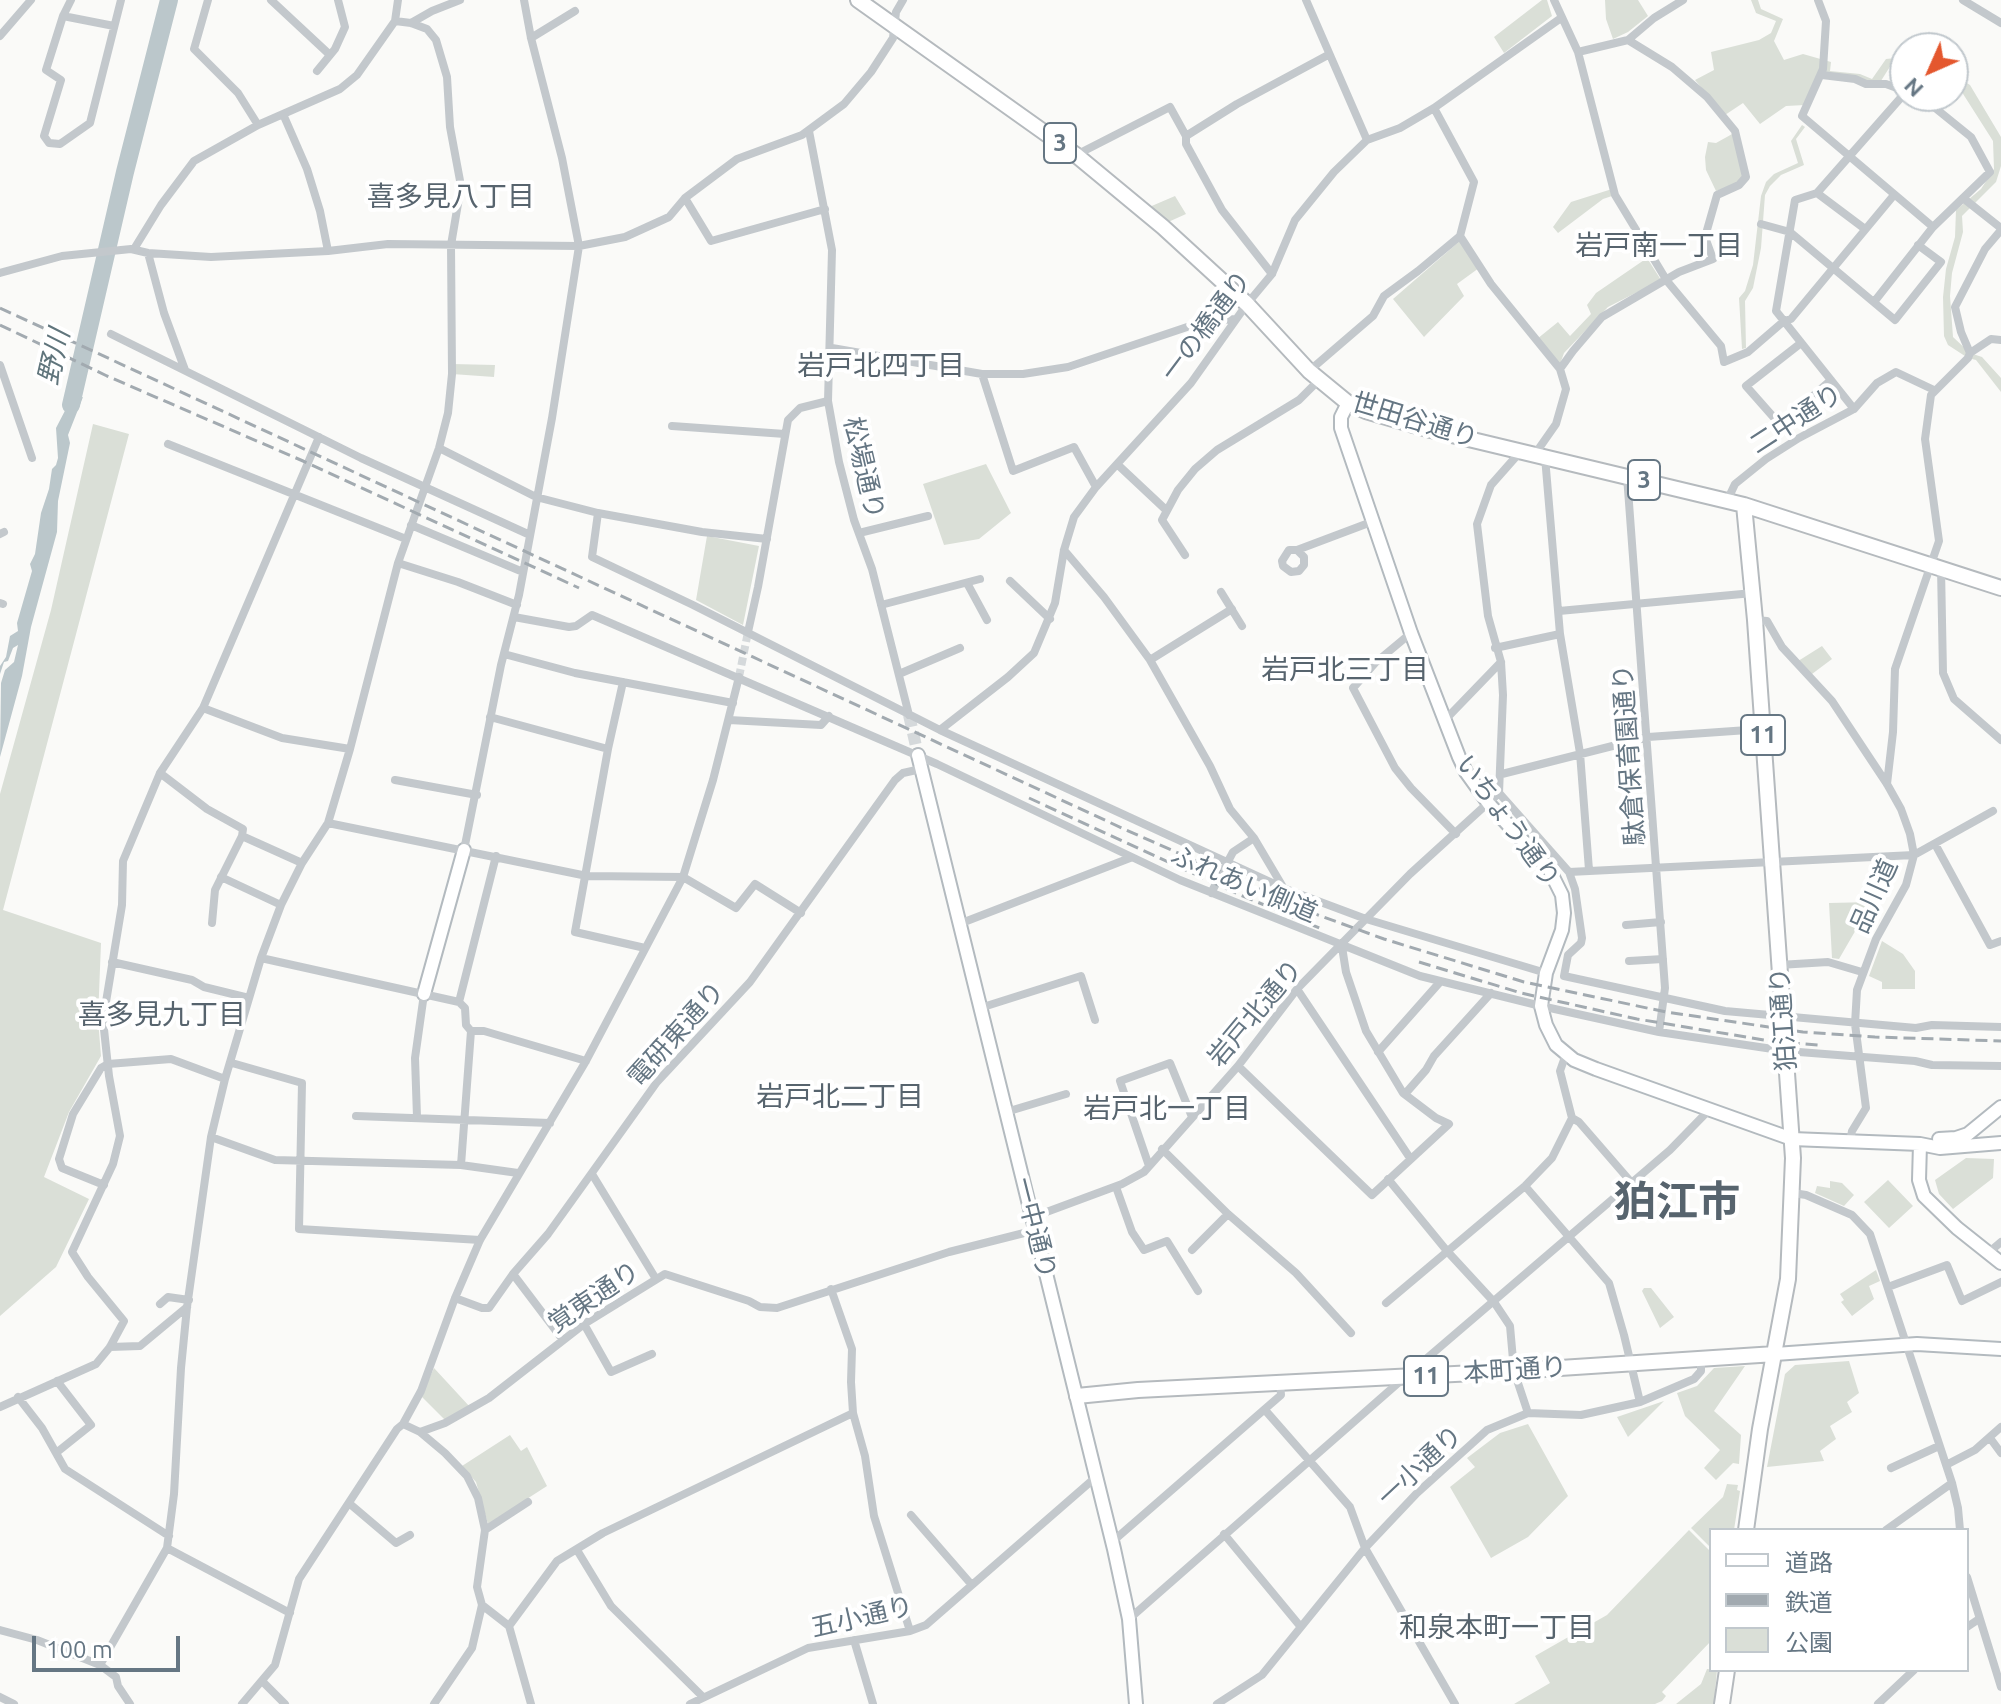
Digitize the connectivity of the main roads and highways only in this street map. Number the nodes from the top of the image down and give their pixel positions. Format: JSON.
{"nodes":[{"id":1,"x":858,"y":0,"type":"edge"},
{"id":2,"x":1744,"y":505,"type":"junction"},
{"id":3,"x":2001,"y":588,"type":"edge"},
{"id":4,"x":1775,"y":1354,"type":"junction"},
{"id":5,"x":1077,"y":1396,"type":"road end"},
{"id":6,"x":1746,"y":1528,"type":"edge"},
{"id":7,"x":1727,"y":1672,"type":"edge"},
{"id":8,"x":1722,"y":1704,"type":"edge"}],
"edges":[{"from":1,"to":2,"type":"main road","name":"世田谷通り","number":"3"},
{"from":2,"to":3,"type":"main road","name":"世田谷通り","number":"3"},
{"from":2,"to":4,"type":"main road","name":"狛江通り","number":"11"},
{"from":4,"to":5,"type":"main road","name":"本町通り","number":"11"},
{"from":4,"to":6,"type":"main road","name":"狛江通り","number":"11"},
{"from":7,"to":8,"type":"main road"}]}
